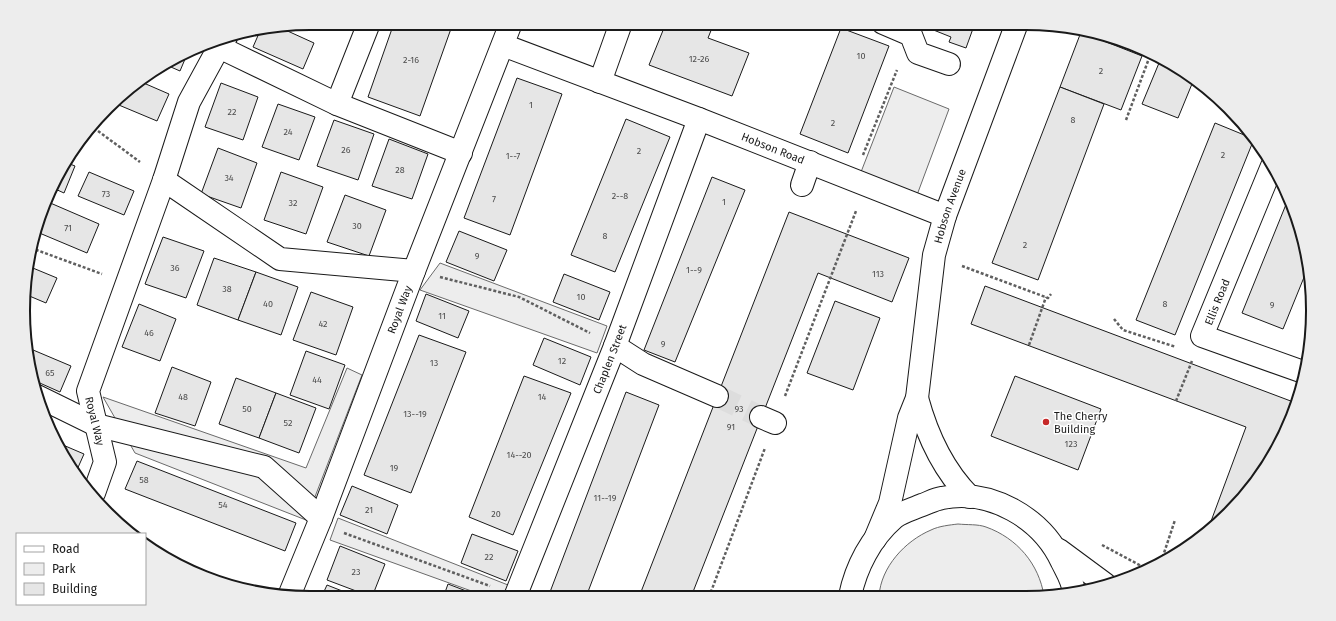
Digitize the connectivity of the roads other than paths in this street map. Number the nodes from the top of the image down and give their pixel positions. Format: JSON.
{"nodes":[{"id":1,"x":367,"y":30,"type":"edge"},
{"id":2,"x":509,"y":30,"type":"edge"},
{"id":3,"x":619,"y":30,"type":"edge"},
{"id":4,"x":899,"y":30,"type":"edge"},
{"id":5,"x":1014,"y":30,"type":"edge"},
{"id":6,"x":225,"y":44,"type":"edge"},
{"id":7,"x":220,"y":45,"type":"edge"},
{"id":8,"x":503,"y":46,"type":"junction"},
{"id":9,"x":949,"y":64,"type":"dead end"},
{"id":10,"x":600,"y":82,"type":"junction"},
{"id":11,"x":337,"y":104,"type":"junction"},
{"id":12,"x":699,"y":119,"type":"junction"},
{"id":13,"x":461,"y":153,"type":"junction"},
{"id":14,"x":810,"y":162,"type":"junction"},
{"id":15,"x":1269,"y":172,"type":"edge"},
{"id":16,"x":164,"y":180,"type":"junction"},
{"id":17,"x":802,"y":185,"type":"dead end"},
{"id":18,"x":945,"y":216,"type":"junction"},
{"id":19,"x":414,"y":271,"type":"junction"},
{"id":20,"x":615,"y":346,"type":"junction"},
{"id":21,"x":1299,"y":371,"type":"edge"},
{"id":22,"x":718,"y":396,"type":"tunnel mouth"},
{"id":23,"x":917,"y":398,"type":"junction"},
{"id":24,"x":45,"y":400,"type":"edge"},
{"id":25,"x":96,"y":425,"type":"junction"},
{"id":26,"x":95,"y":490,"type":"edge"},
{"id":27,"x":970,"y":497,"type":"junction"},
{"id":28,"x":321,"y":518,"type":"junction"},
{"id":29,"x":874,"y":539,"type":"junction"},
{"id":30,"x":1056,"y":548,"type":"junction"},
{"id":31,"x":1100,"y":580,"type":"edge"},
{"id":32,"x":1073,"y":587,"type":"edge"},
{"id":33,"x":291,"y":590,"type":"edge"},
{"id":34,"x":519,"y":591,"type":"edge"},
{"id":35,"x":851,"y":591,"type":"edge"}],
"edges":[{"from":1,"to":11,"type":"street"},
{"from":2,"to":8,"type":"street","name":"Royal Way"},
{"from":3,"to":10,"type":"street"},
{"from":4,"to":9,"type":"street"},
{"from":5,"to":18,"type":"street","name":"Hobson Avenue"},
{"from":6,"to":11,"type":"street"},
{"from":7,"to":16,"type":"street","name":"Royal Way"},
{"from":8,"to":10,"type":"street","name":"Hobson Road"},
{"from":8,"to":13,"type":"street","name":"Royal Way"},
{"from":10,"to":12,"type":"street","name":"Hobson Road"},
{"from":11,"to":13,"type":"street"},
{"from":12,"to":14,"type":"street","name":"Hobson Road"},
{"from":12,"to":20,"type":"street","name":"Chaplen Street"},
{"from":13,"to":19,"type":"street","name":"Royal Way"},
{"from":14,"to":17,"type":"street"},
{"from":14,"to":18,"type":"street","name":"Hobson Road"},
{"from":15,"to":21,"type":"street","name":"Ellis Road"},
{"from":16,"to":19,"type":"street"},
{"from":16,"to":25,"type":"street","name":"Royal Way"},
{"from":18,"to":23,"type":"street","name":"Hobson Avenue"},
{"from":19,"to":28,"type":"street","name":"Royal Way"},
{"from":20,"to":22,"type":"street"},
{"from":20,"to":34,"type":"street","name":"Chaplen Street"},
{"from":23,"to":27,"type":"street","name":"Hobson Avenue"},
{"from":23,"to":29,"type":"street","name":"Hobson Avenue"},
{"from":24,"to":25,"type":"street"},
{"from":25,"to":26,"type":"street","name":"Royal Way"},
{"from":25,"to":28,"type":"street"},
{"from":27,"to":29,"type":"street"},
{"from":27,"to":30,"type":"street"},
{"from":28,"to":33,"type":"street","name":"Royal Way"},
{"from":29,"to":35,"type":"street"},
{"from":30,"to":31,"type":"street"},
{"from":30,"to":32,"type":"street"}]}
